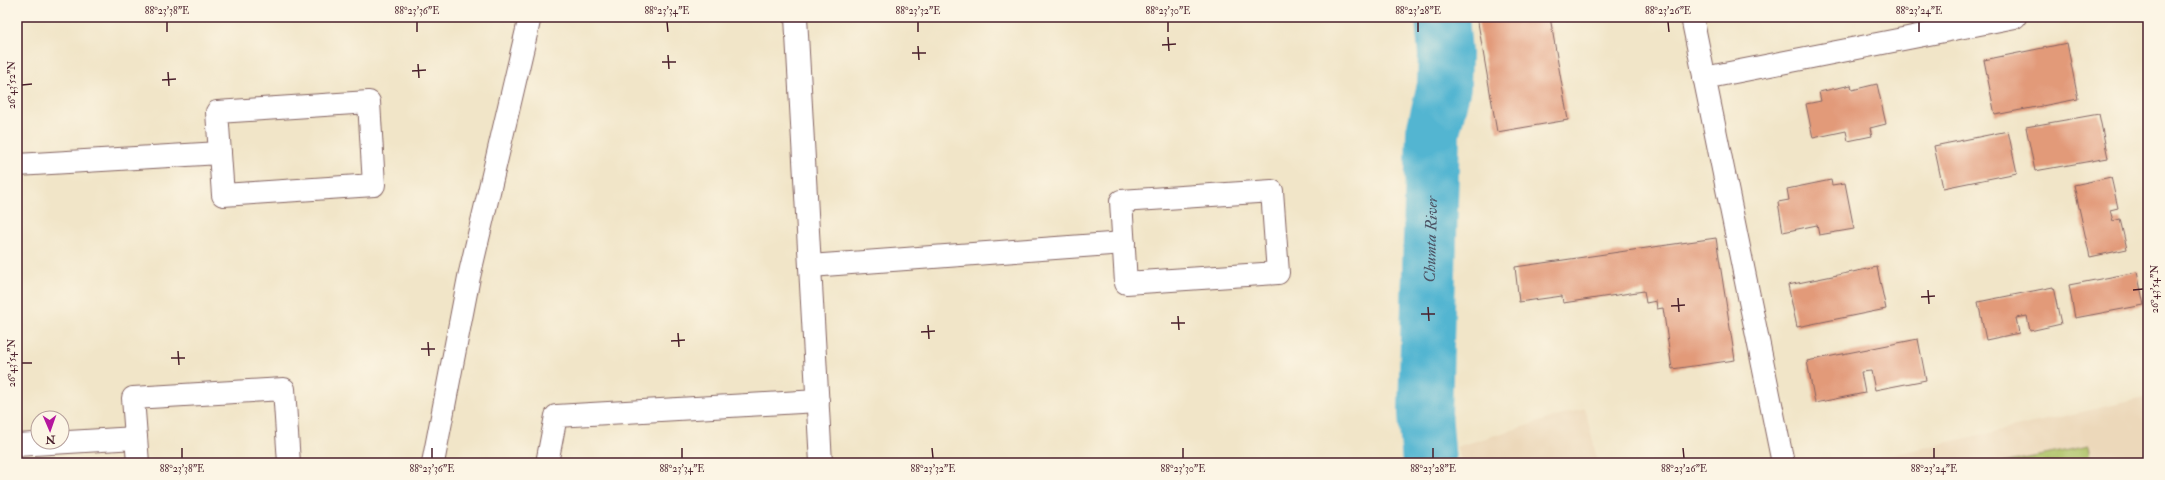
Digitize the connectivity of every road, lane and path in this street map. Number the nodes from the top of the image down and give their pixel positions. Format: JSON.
{"nodes":[{"id":1,"x":530,"y":17,"type":"edge"},
{"id":2,"x":796,"y":17,"type":"edge"},
{"id":3,"x":1692,"y":17,"type":"edge"},
{"id":4,"x":2015,"y":17,"type":"edge"},
{"id":5,"x":1704,"y":78,"type":"junction"},
{"id":6,"x":220,"y":153,"type":"junction"},
{"id":7,"x":17,"y":165,"type":"edge"},
{"id":8,"x":1124,"y":243,"type":"junction"},
{"id":9,"x":810,"y":266,"type":"junction"},
{"id":10,"x":818,"y":401,"type":"junction"},
{"id":11,"x":136,"y":438,"type":"junction"},
{"id":12,"x":17,"y":445,"type":"edge"},
{"id":13,"x":138,"y":463,"type":"edge"},
{"id":14,"x":289,"y":463,"type":"edge"},
{"id":15,"x":433,"y":463,"type":"edge"},
{"id":16,"x":547,"y":463,"type":"edge"},
{"id":17,"x":821,"y":463,"type":"edge"},
{"id":18,"x":1783,"y":463,"type":"edge"}],
"edges":[{"from":1,"to":15,"type":"street"},
{"from":2,"to":9,"type":"street"},
{"from":3,"to":5,"type":"street"},
{"from":4,"to":5,"type":"street"},
{"from":5,"to":18,"type":"street"},
{"from":6,"to":6,"type":"street"},
{"from":6,"to":7,"type":"street"},
{"from":8,"to":8,"type":"street"},
{"from":8,"to":9,"type":"street"},
{"from":9,"to":10,"type":"street"},
{"from":10,"to":16,"type":"street"},
{"from":10,"to":17,"type":"street"},
{"from":11,"to":12,"type":"street"},
{"from":11,"to":13,"type":"street"},
{"from":11,"to":14,"type":"street"}]}
